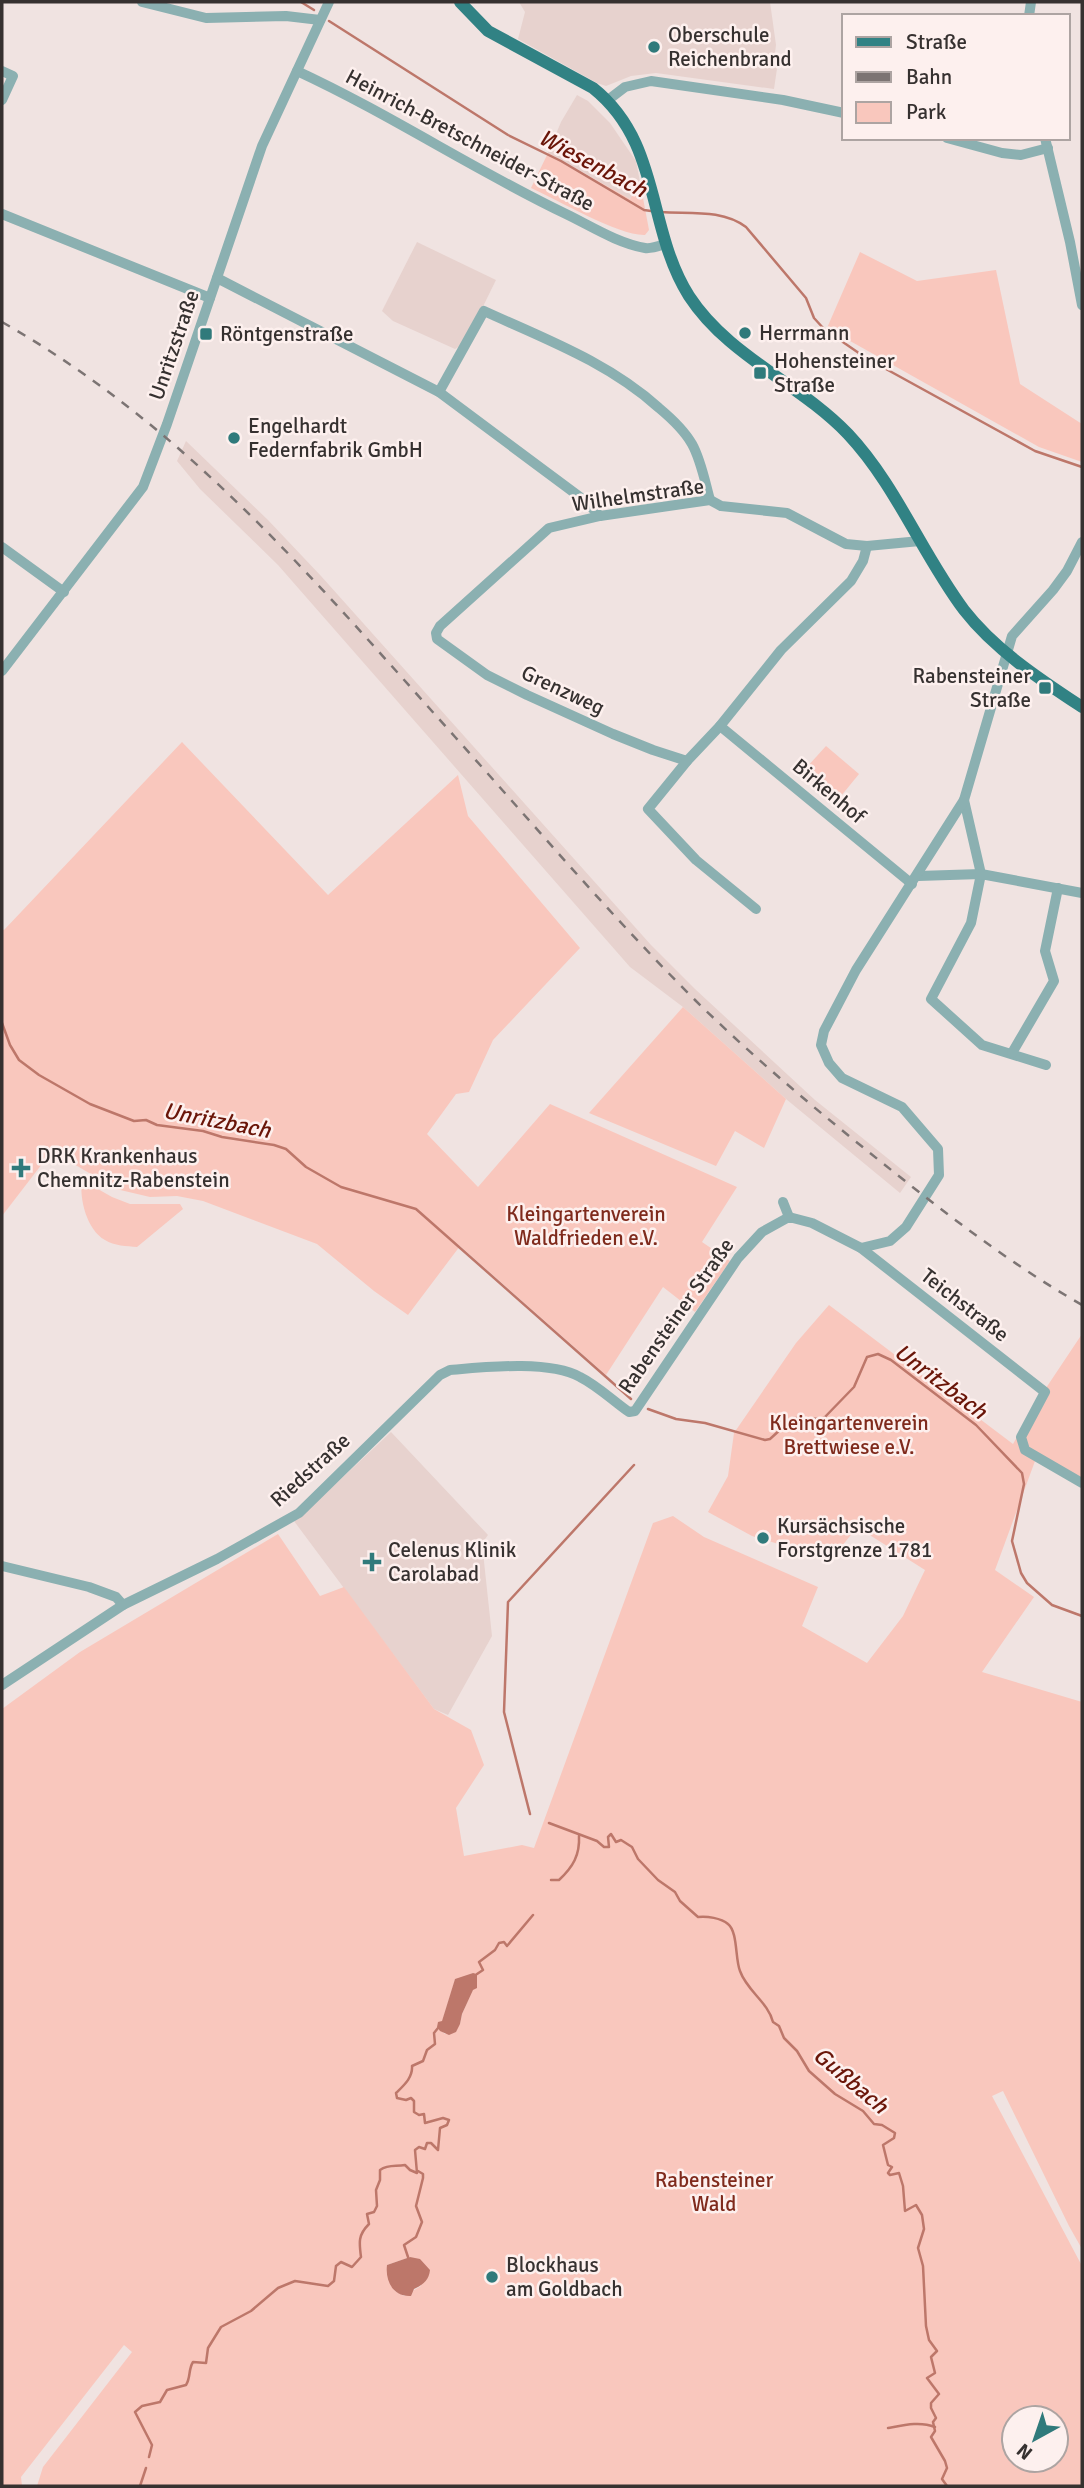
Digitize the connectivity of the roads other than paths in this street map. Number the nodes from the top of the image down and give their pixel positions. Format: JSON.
{"nodes":[{"id":1,"x":142,"y":2,"type":"edge"},
{"id":2,"x":329,"y":2,"type":"edge"},
{"id":3,"x":460,"y":2,"type":"edge"},
{"id":4,"x":320,"y":20,"type":"junction"},
{"id":5,"x":2,"y":71,"type":"edge"},
{"id":6,"x":297,"y":71,"type":"junction"},
{"id":7,"x":2,"y":100,"type":"edge"},
{"id":8,"x":608,"y":100,"type":"junction"},
{"id":9,"x":842,"y":113,"type":"edge"},
{"id":10,"x":954,"y":140,"type":"edge"},
{"id":11,"x":1046,"y":143,"type":"edge"},
{"id":12,"x":2,"y":214,"type":"edge"},
{"id":13,"x":665,"y":244,"type":"junction"},
{"id":14,"x":217,"y":278,"type":"junction"},
{"id":15,"x":210,"y":298,"type":"junction"},
{"id":16,"x":1082,"y":305,"type":"edge"},
{"id":17,"x":439,"y":392,"type":"junction"},
{"id":18,"x":710,"y":500,"type":"junction"},
{"id":19,"x":600,"y":516,"type":"junction"},
{"id":20,"x":920,"y":541,"type":"junction"},
{"id":21,"x":867,"y":546,"type":"junction"},
{"id":22,"x":2,"y":547,"type":"edge"},
{"id":23,"x":1081,"y":549,"type":"edge"},
{"id":24,"x":64,"y":592,"type":"junction"},
{"id":25,"x":436,"y":633,"type":"joint"},
{"id":26,"x":1006,"y":652,"type":"junction"},
{"id":27,"x":2,"y":671,"type":"edge"},
{"id":28,"x":1082,"y":707,"type":"edge"},
{"id":29,"x":720,"y":726,"type":"junction"},
{"id":30,"x":687,"y":761,"type":"junction"},
{"id":31,"x":964,"y":800,"type":"junction"},
{"id":32,"x":981,"y":874,"type":"junction"},
{"id":33,"x":915,"y":880,"type":"junction"},
{"id":34,"x":1058,"y":888,"type":"junction"},
{"id":35,"x":1082,"y":893,"type":"edge"},
{"id":36,"x":756,"y":909,"type":"dead end"},
{"id":37,"x":1012,"y":1053,"type":"junction"},
{"id":38,"x":1046,"y":1065,"type":"dead end"},
{"id":39,"x":783,"y":1202,"type":"dead end"},
{"id":40,"x":789,"y":1217,"type":"junction"},
{"id":41,"x":862,"y":1248,"type":"junction"},
{"id":42,"x":629,"y":1412,"type":"joint"},
{"id":43,"x":1082,"y":1483,"type":"edge"},
{"id":44,"x":2,"y":1566,"type":"edge"},
{"id":45,"x":123,"y":1605,"type":"junction"},
{"id":46,"x":2,"y":1685,"type":"edge"}],
"edges":[{"from":1,"to":4,"type":"street"},
{"from":2,"to":4,"type":"street","name":"Unritzstraße"},
{"from":3,"to":8,"type":"main road"},
{"from":4,"to":6,"type":"street","name":"Unritzstraße"},
{"from":5,"to":7,"type":"street"},
{"from":6,"to":13,"type":"street","name":"Heinrich-Bretschneider-Straße"},
{"from":6,"to":14,"type":"street","name":"Unritzstraße"},
{"from":8,"to":9,"type":"street"},
{"from":8,"to":13,"type":"main road"},
{"from":10,"to":11,"type":"street"},
{"from":11,"to":16,"type":"street"},
{"from":12,"to":15,"type":"street"},
{"from":13,"to":20,"type":"main road"},
{"from":14,"to":15,"type":"street","name":"Unritzstraße"},
{"from":14,"to":17,"type":"street"},
{"from":15,"to":24,"type":"street","name":"Unritzstraße"},
{"from":17,"to":18,"type":"street"},
{"from":17,"to":19,"type":"street"},
{"from":18,"to":19,"type":"street","name":"Wilhelmstraße"},
{"from":18,"to":21,"type":"street","name":"Wilhelmstraße"},
{"from":19,"to":25,"type":"street","name":"Wilhelmstraße"},
{"from":20,"to":21,"type":"street","name":"Wilhelmstraße"},
{"from":20,"to":26,"type":"main road"},
{"from":21,"to":29,"type":"street"},
{"from":22,"to":24,"type":"street"},
{"from":23,"to":26,"type":"street"},
{"from":24,"to":27,"type":"street","name":"Unritzstraße"},
{"from":25,"to":30,"type":"street","name":"Grenzweg"},
{"from":26,"to":28,"type":"main road"},
{"from":26,"to":31,"type":"street"},
{"from":29,"to":30,"type":"street"},
{"from":29,"to":33,"type":"street","name":"Birkenhof"},
{"from":30,"to":36,"type":"street"},
{"from":31,"to":32,"type":"street"},
{"from":31,"to":33,"type":"street"},
{"from":32,"to":33,"type":"street"},
{"from":32,"to":34,"type":"street"},
{"from":32,"to":37,"type":"street"},
{"from":33,"to":41,"type":"street"},
{"from":34,"to":35,"type":"street"},
{"from":34,"to":37,"type":"street"},
{"from":37,"to":38,"type":"street"},
{"from":39,"to":40,"type":"street"},
{"from":40,"to":41,"type":"street"},
{"from":40,"to":42,"type":"street","name":"Rabensteiner Straße"},
{"from":41,"to":43,"type":"street","name":"Teichstraße"},
{"from":42,"to":45,"type":"street","name":"Riedstraße"},
{"from":44,"to":45,"type":"street"},
{"from":45,"to":46,"type":"street","name":"Riedstraße"}]}
